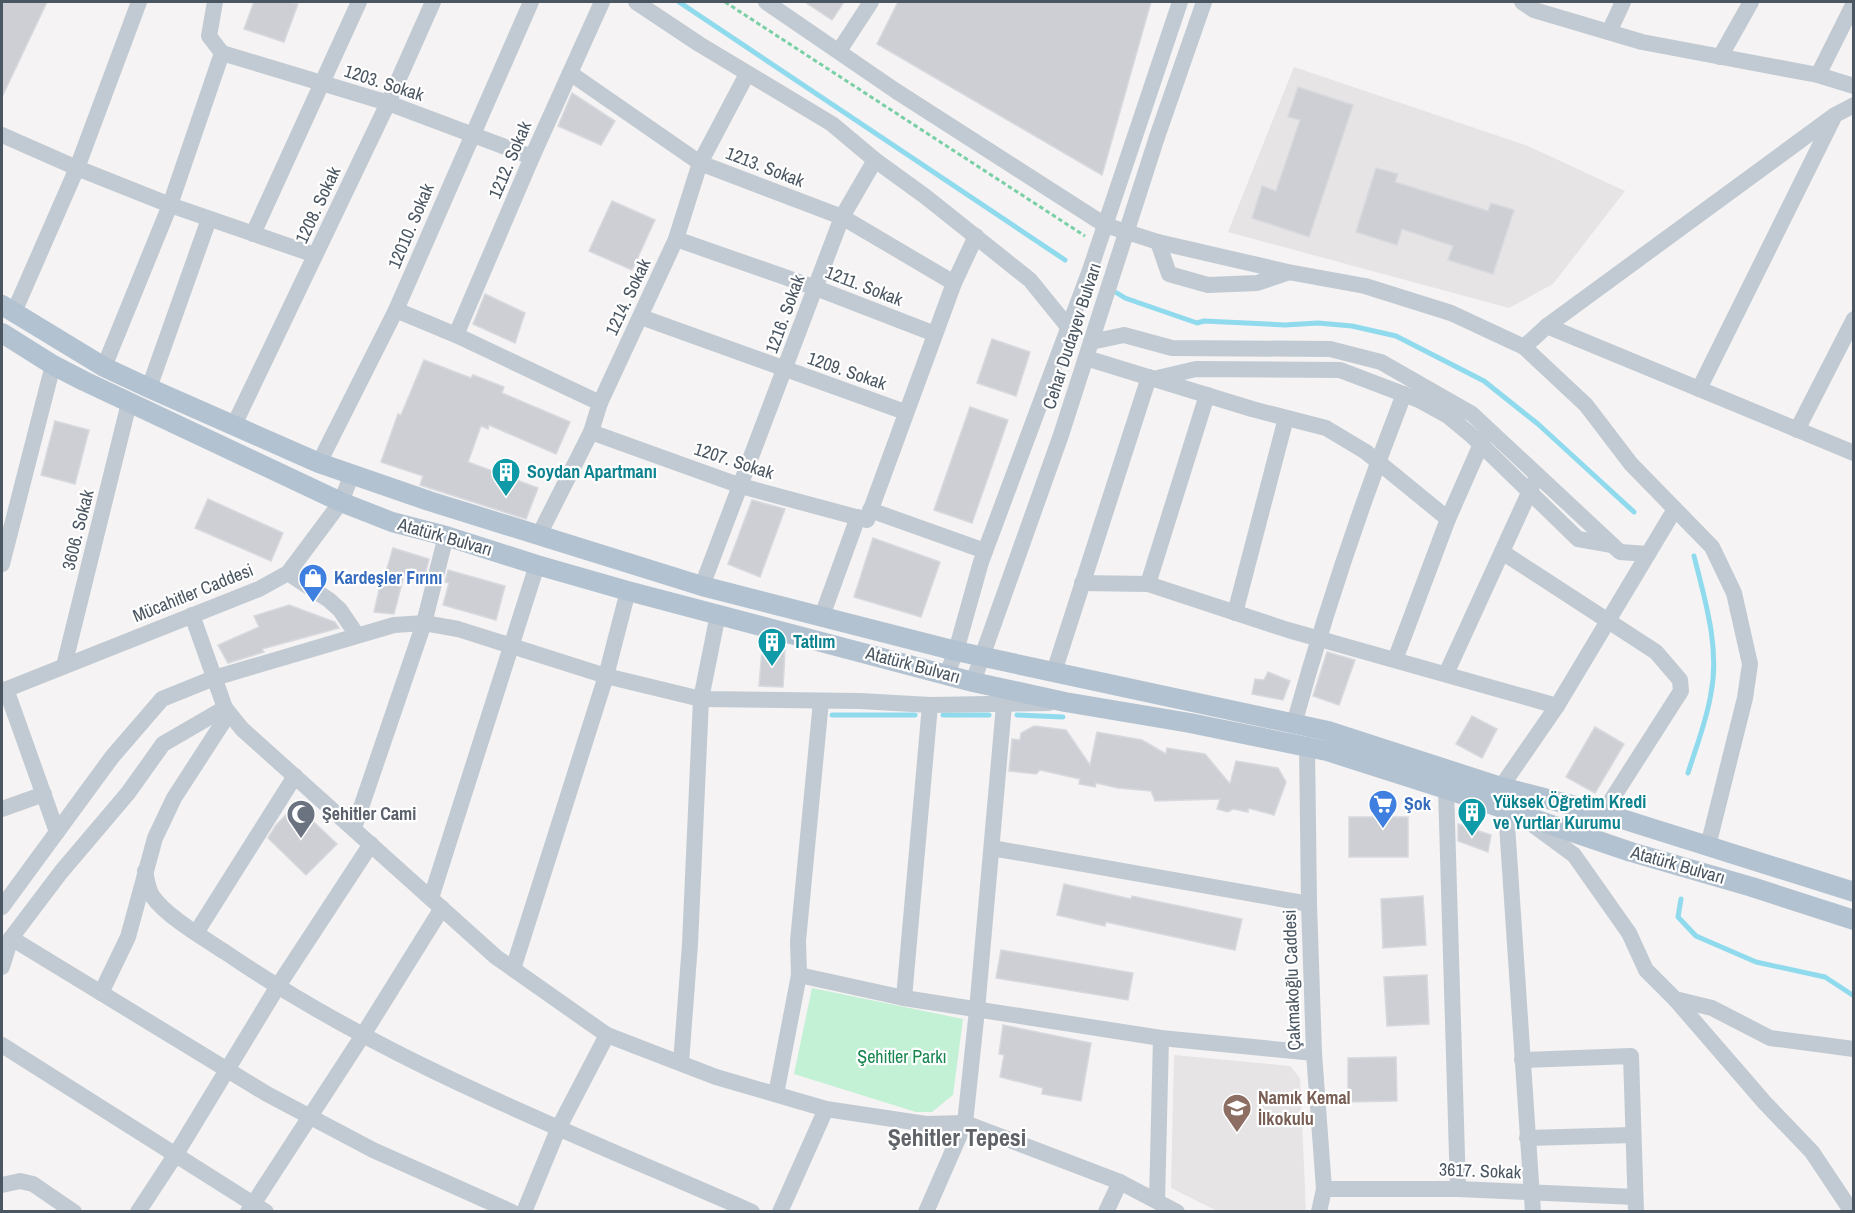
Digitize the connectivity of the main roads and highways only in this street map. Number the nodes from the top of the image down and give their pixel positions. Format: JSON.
{"nodes":[{"id":1,"x":8,"y":309,"type":"edge"},
{"id":2,"x":2,"y":333,"type":"edge"},
{"id":3,"x":1854,"y":892,"type":"edge"},
{"id":4,"x":1854,"y":920,"type":"edge"}],
"edges":[{"from":1,"to":3,"type":"main road","name":"Atatürk Bulvarı"},
{"from":2,"to":4,"type":"main road","name":"Atatürk Bulvarı"}]}
